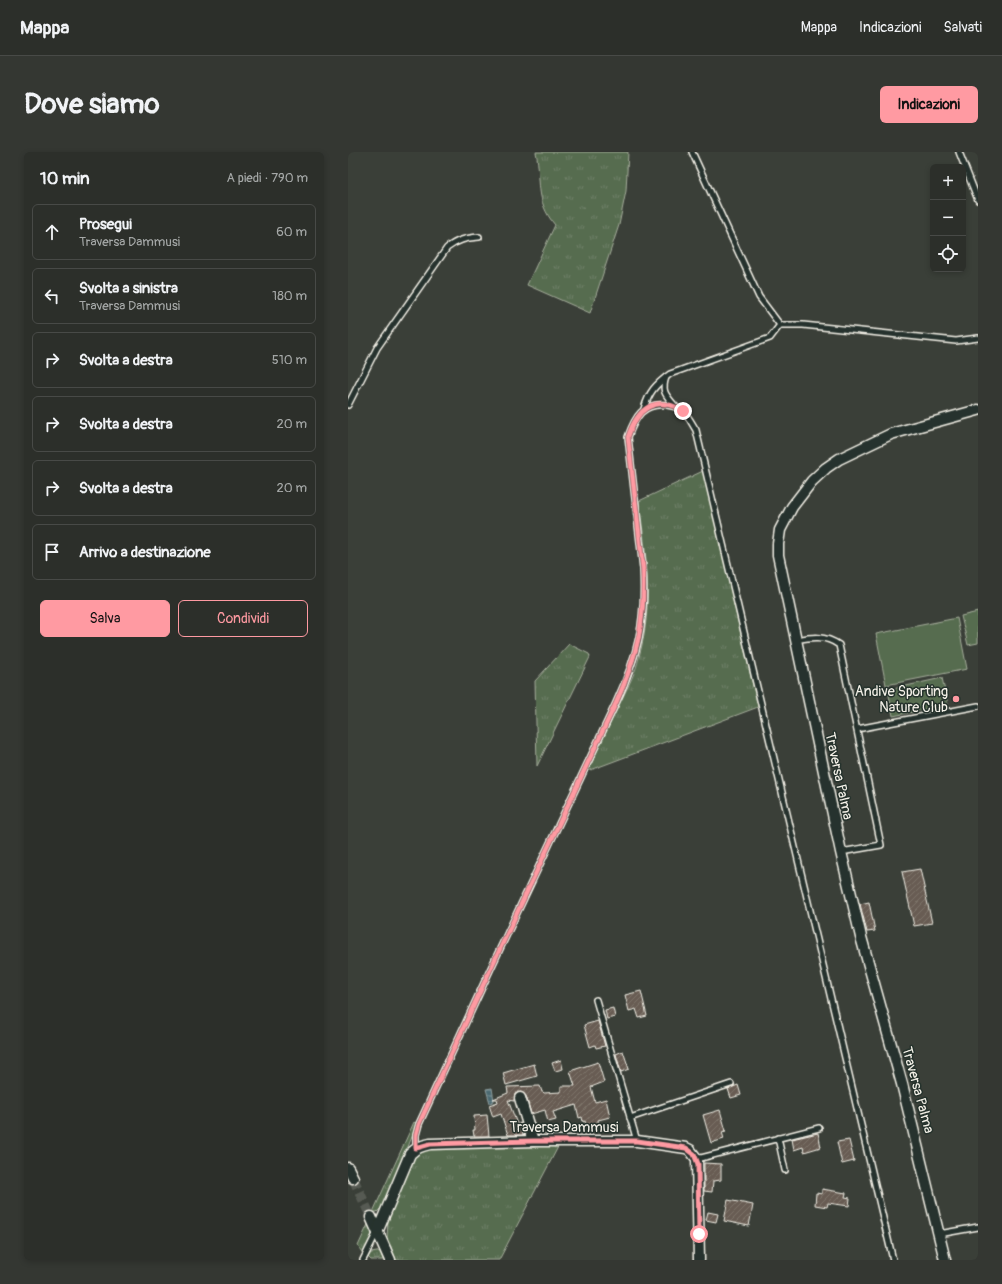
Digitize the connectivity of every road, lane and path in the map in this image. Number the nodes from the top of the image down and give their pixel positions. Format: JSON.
{"nodes":[{"id":1,"x":692,"y":152,"type":"edge"},
{"id":2,"x":959,"y":152,"type":"edge"},
{"id":3,"x":978,"y":200,"type":"edge"},
{"id":4,"x":479,"y":237,"type":"dead end"},
{"id":5,"x":780,"y":325,"type":"junction"},
{"id":6,"x":978,"y":338,"type":"edge"},
{"id":7,"x":666,"y":377,"type":"junction"},
{"id":8,"x":348,"y":405,"type":"edge"},
{"id":9,"x":675,"y":406,"type":"junction"},
{"id":10,"x":644,"y":409,"type":"junction"},
{"id":11,"x":978,"y":410,"type":"edge"},
{"id":12,"x":796,"y":640,"type":"junction"},
{"id":13,"x":978,"y":706,"type":"edge"},
{"id":14,"x":857,"y":729,"type":"junction"},
{"id":15,"x":841,"y":852,"type":"junction"},
{"id":16,"x":596,"y":1000,"type":"dead end"},
{"id":17,"x":731,"y":1084,"type":"dead end"},
{"id":18,"x":520,"y":1098,"type":"dead end"},
{"id":19,"x":630,"y":1118,"type":"junction"},
{"id":20,"x":819,"y":1128,"type":"dead end"},
{"id":21,"x":778,"y":1138,"type":"junction"},
{"id":22,"x":533,"y":1141,"type":"junction"},
{"id":23,"x":637,"y":1141,"type":"junction"},
{"id":24,"x":416,"y":1148,"type":"junction"},
{"id":25,"x":697,"y":1159,"type":"junction"},
{"id":26,"x":348,"y":1168,"type":"edge"},
{"id":27,"x":785,"y":1170,"type":"dead end"},
{"id":28,"x":353,"y":1178,"type":"tunnel mouth"},
{"id":29,"x":371,"y":1217,"type":"tunnel mouth"},
{"id":30,"x":978,"y":1227,"type":"edge"},
{"id":31,"x":378,"y":1230,"type":"junction"},
{"id":32,"x":939,"y":1234,"type":"junction"},
{"id":33,"x":363,"y":1260,"type":"edge"},
{"id":34,"x":390,"y":1260,"type":"edge"},
{"id":35,"x":699,"y":1260,"type":"edge"},
{"id":36,"x":893,"y":1260,"type":"edge"},
{"id":37,"x":945,"y":1260,"type":"edge"}],
"edges":[{"from":1,"to":5,"type":"lane"},
{"from":2,"to":3,"type":"lane"},
{"from":4,"to":8,"type":"lane"},
{"from":5,"to":6,"type":"lane"},
{"from":5,"to":7,"type":"lane"},
{"from":7,"to":9,"type":"lane"},
{"from":7,"to":10,"type":"lane"},
{"from":9,"to":10,"type":"lane"},
{"from":9,"to":36,"type":"lane"},
{"from":10,"to":24,"type":"lane"},
{"from":11,"to":12,"type":"street","name":"Traversa Palma"},
{"from":12,"to":14,"type":"lane"},
{"from":12,"to":15,"type":"street","name":"Traversa Palma"},
{"from":13,"to":14,"type":"lane"},
{"from":14,"to":15,"type":"lane"},
{"from":15,"to":32,"type":"street","name":"Traversa Palma"},
{"from":16,"to":19,"type":"lane"},
{"from":17,"to":19,"type":"lane"},
{"from":18,"to":22,"type":"street"},
{"from":19,"to":23,"type":"lane"},
{"from":20,"to":21,"type":"lane"},
{"from":21,"to":25,"type":"lane"},
{"from":21,"to":27,"type":"lane"},
{"from":22,"to":23,"type":"street","name":"Traversa Dammusi"},
{"from":22,"to":24,"type":"street","name":"Traversa Dammusi"},
{"from":23,"to":25,"type":"street","name":"Traversa Dammusi"},
{"from":24,"to":31,"type":"street"},
{"from":25,"to":35,"type":"street"},
{"from":26,"to":28,"type":"street"},
{"from":29,"to":31,"type":"street"},
{"from":30,"to":32,"type":"lane"},
{"from":31,"to":33,"type":"lane"},
{"from":31,"to":34,"type":"street"},
{"from":32,"to":37,"type":"street","name":"Traversa Palma"}]}
